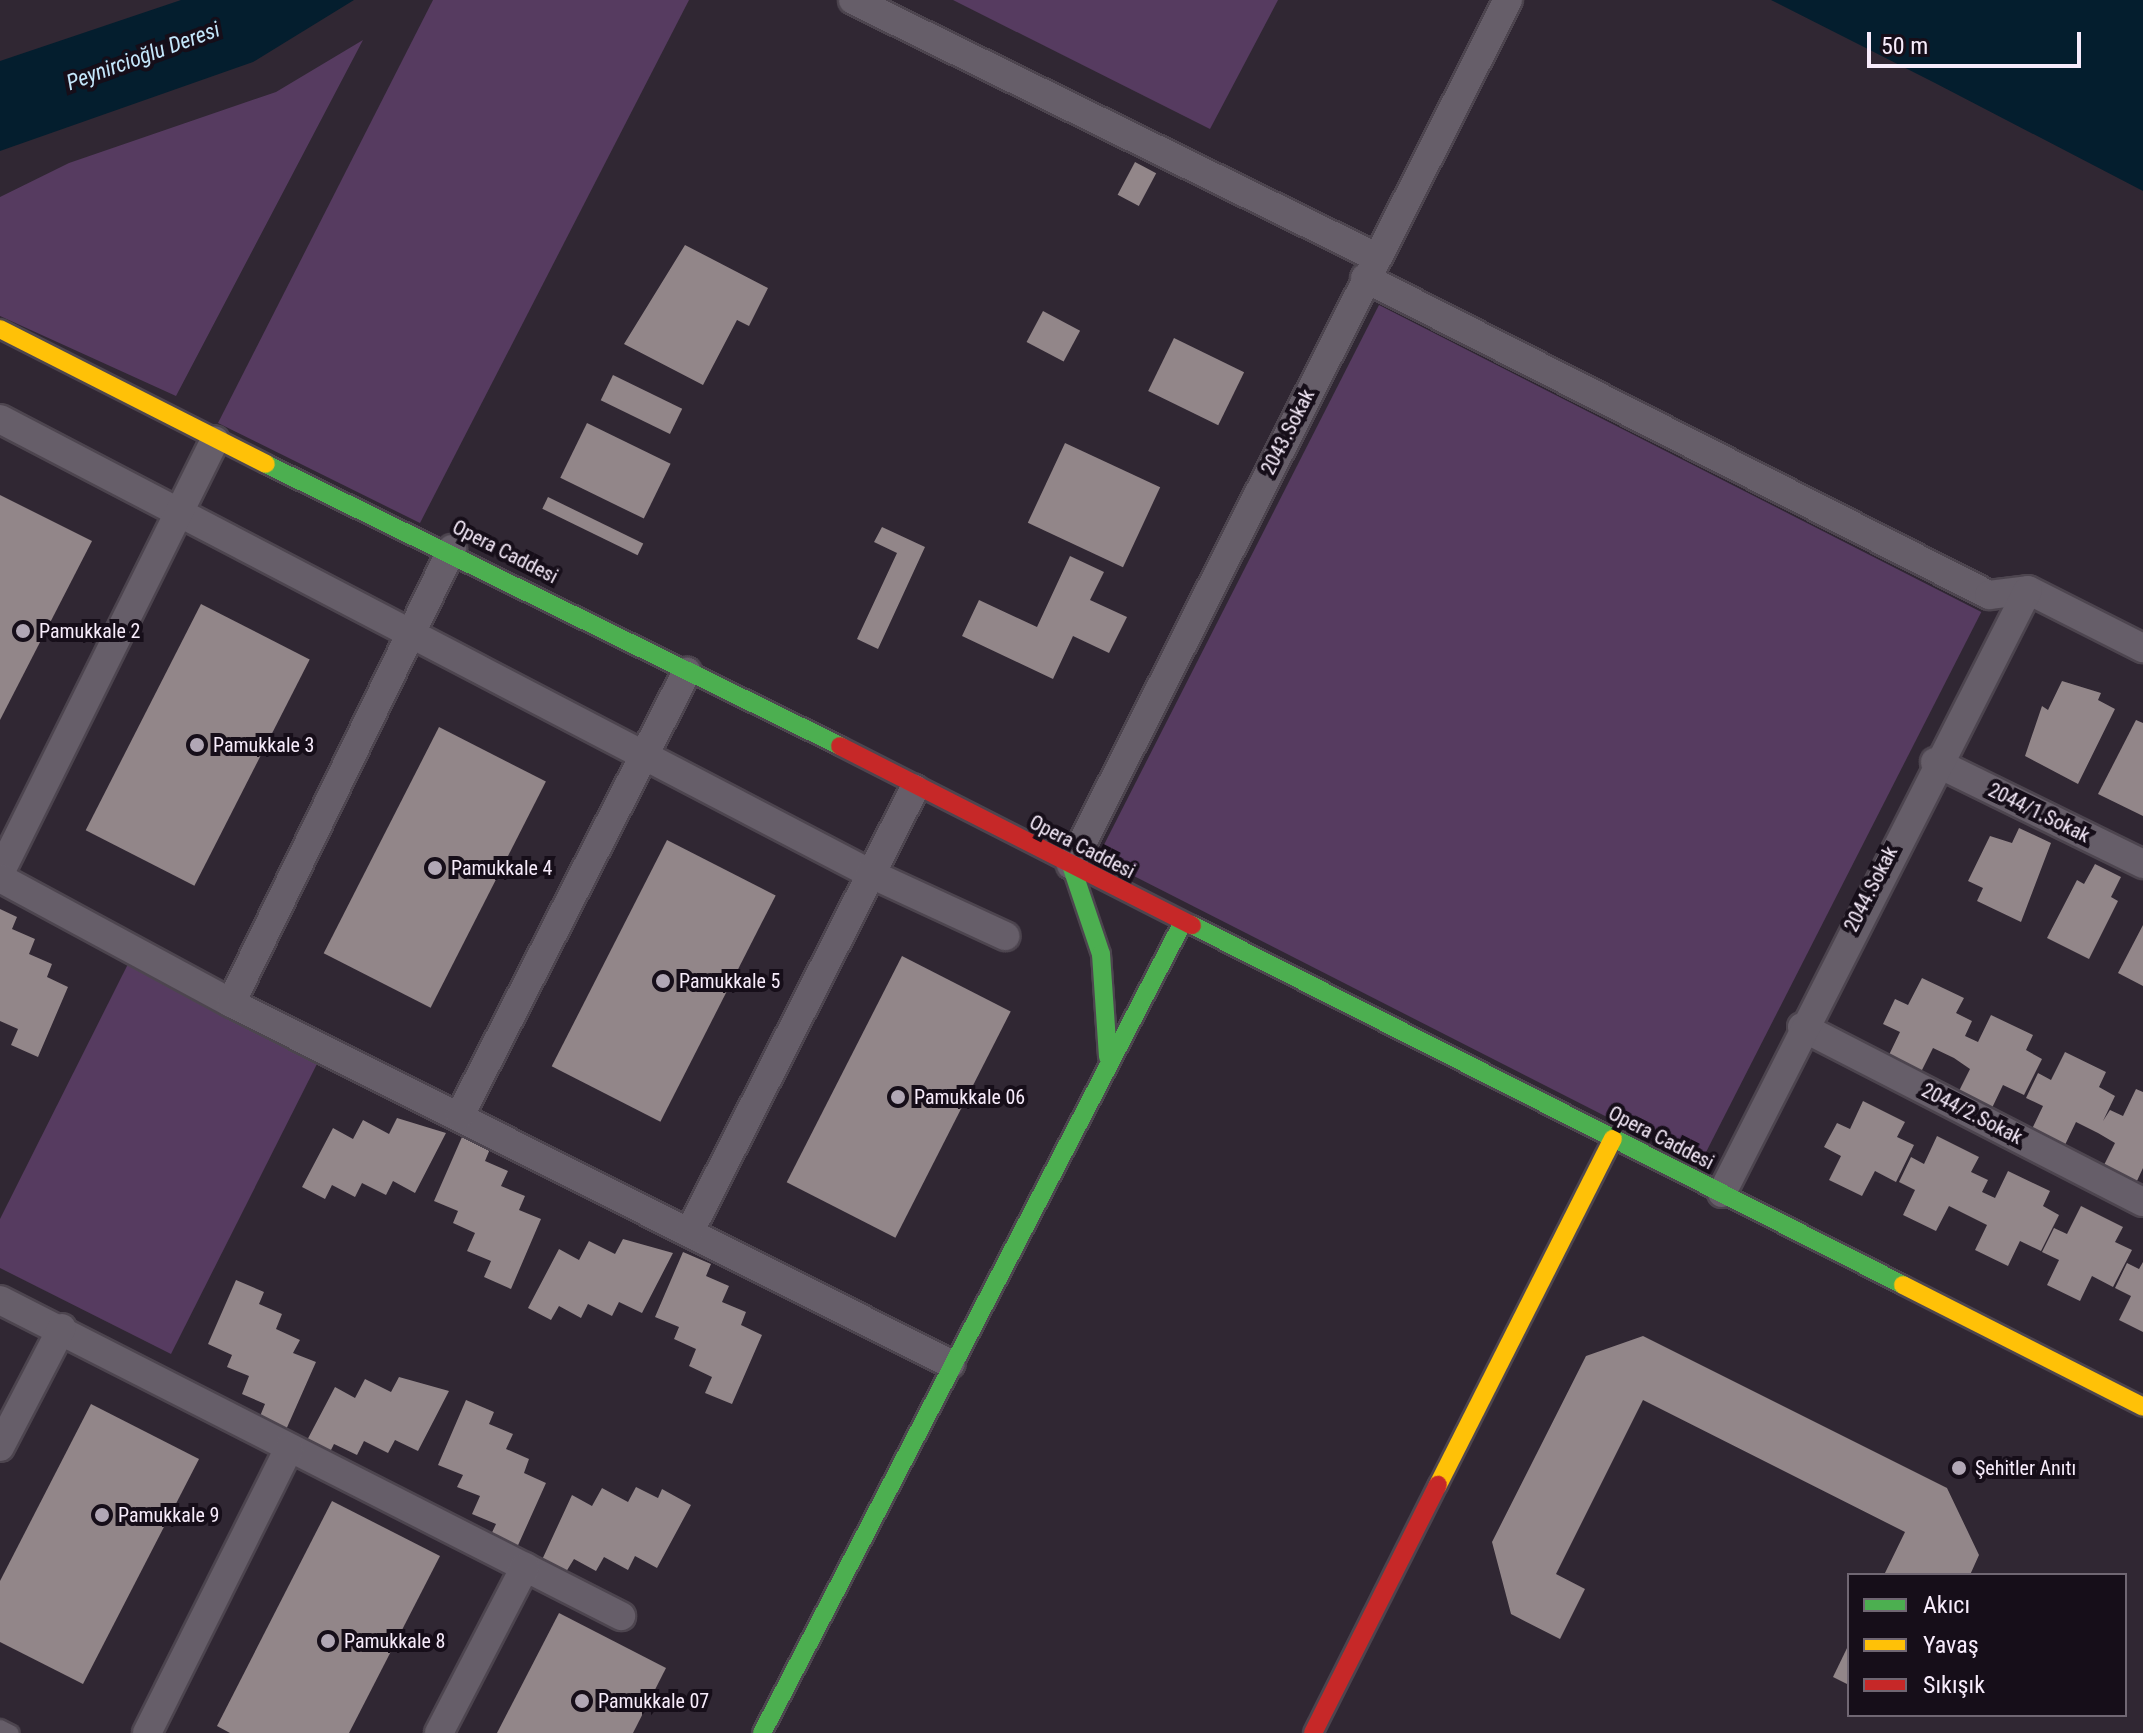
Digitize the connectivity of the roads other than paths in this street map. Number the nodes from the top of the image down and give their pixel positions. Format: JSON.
{"nodes":[{"id":1,"x":853,"y":0,"type":"edge"},
{"id":2,"x":1508,"y":0,"type":"edge"},
{"id":3,"x":1370,"y":268,"type":"junction"},
{"id":4,"x":0,"y":329,"type":"edge"},
{"id":5,"x":0,"y":419,"type":"edge"},
{"id":6,"x":215,"y":440,"type":"junction"},
{"id":7,"x":179,"y":514,"type":"junction"},
{"id":8,"x":452,"y":549,"type":"junction"},
{"id":9,"x":2028,"y":590,"type":"junction"},
{"id":10,"x":410,"y":634,"type":"junction"},
{"id":11,"x":2143,"y":648,"type":"edge"},
{"id":12,"x":687,"y":672,"type":"junction"},
{"id":13,"x":647,"y":753,"type":"junction"},
{"id":14,"x":1935,"y":762,"type":"junction"},
{"id":15,"x":914,"y":789,"type":"junction"},
{"id":16,"x":2143,"y":864,"type":"edge"},
{"id":17,"x":1071,"y":865,"type":"junction"},
{"id":18,"x":871,"y":874,"type":"junction"},
{"id":19,"x":0,"y":876,"type":"edge"},
{"id":20,"x":1182,"y":924,"type":"junction"},
{"id":21,"x":1005,"y":936,"type":"dead end"},
{"id":22,"x":231,"y":1003,"type":"junction"},
{"id":23,"x":1802,"y":1027,"type":"junction"},
{"id":24,"x":1108,"y":1062,"type":"junction"},
{"id":25,"x":460,"y":1115,"type":"junction"},
{"id":26,"x":1613,"y":1139,"type":"junction"},
{"id":27,"x":1722,"y":1193,"type":"junction"},
{"id":28,"x":2143,"y":1202,"type":"edge"},
{"id":29,"x":690,"y":1231,"type":"junction"},
{"id":30,"x":0,"y":1300,"type":"edge"},
{"id":31,"x":62,"y":1328,"type":"junction"},
{"id":32,"x":951,"y":1364,"type":"junction"},
{"id":33,"x":2143,"y":1407,"type":"edge"},
{"id":34,"x":0,"y":1447,"type":"edge"},
{"id":35,"x":289,"y":1448,"type":"junction"},
{"id":36,"x":525,"y":1567,"type":"junction"},
{"id":37,"x":621,"y":1616,"type":"dead end"},
{"id":38,"x":0,"y":1727,"type":"edge"},
{"id":39,"x":12,"y":1733,"type":"edge"},
{"id":40,"x":147,"y":1733,"type":"edge"},
{"id":41,"x":439,"y":1733,"type":"edge"},
{"id":42,"x":762,"y":1733,"type":"edge"},
{"id":43,"x":1313,"y":1733,"type":"edge"}],
"edges":[{"from":1,"to":3,"type":"street"},
{"from":2,"to":3,"type":"street","name":"2043.Sokak"},
{"from":3,"to":9,"type":"street"},
{"from":3,"to":17,"type":"street","name":"2043.Sokak"},
{"from":4,"to":6,"type":"street","name":"Opera Caddesi"},
{"from":5,"to":7,"type":"street"},
{"from":6,"to":7,"type":"street"},
{"from":6,"to":8,"type":"street","name":"Opera Caddesi"},
{"from":7,"to":10,"type":"street"},
{"from":7,"to":19,"type":"street"},
{"from":8,"to":10,"type":"street"},
{"from":8,"to":12,"type":"street","name":"Opera Caddesi"},
{"from":9,"to":11,"type":"street"},
{"from":9,"to":14,"type":"street","name":"2044.Sokak"},
{"from":10,"to":13,"type":"street"},
{"from":10,"to":22,"type":"street"},
{"from":12,"to":13,"type":"street"},
{"from":12,"to":15,"type":"street","name":"Opera Caddesi"},
{"from":13,"to":18,"type":"street"},
{"from":13,"to":25,"type":"street"},
{"from":14,"to":16,"type":"street","name":"2044/1.Sokak"},
{"from":14,"to":23,"type":"street","name":"2044.Sokak"},
{"from":15,"to":17,"type":"street","name":"Opera Caddesi"},
{"from":15,"to":18,"type":"street"},
{"from":17,"to":20,"type":"street","name":"Opera Caddesi"},
{"from":17,"to":24,"type":"street"},
{"from":18,"to":21,"type":"street"},
{"from":18,"to":29,"type":"street"},
{"from":19,"to":22,"type":"street"},
{"from":20,"to":24,"type":"street"},
{"from":20,"to":26,"type":"street","name":"Opera Caddesi"},
{"from":22,"to":25,"type":"street"},
{"from":23,"to":27,"type":"street","name":"2044.Sokak"},
{"from":23,"to":28,"type":"street","name":"2044/2.Sokak"},
{"from":24,"to":32,"type":"street"},
{"from":25,"to":29,"type":"street"},
{"from":26,"to":27,"type":"street","name":"Opera Caddesi"},
{"from":26,"to":43,"type":"street"},
{"from":27,"to":33,"type":"street","name":"Opera Caddesi"},
{"from":29,"to":32,"type":"street"},
{"from":30,"to":31,"type":"street"},
{"from":31,"to":34,"type":"street"},
{"from":31,"to":35,"type":"street"},
{"from":32,"to":42,"type":"street"},
{"from":35,"to":36,"type":"street"},
{"from":35,"to":40,"type":"street"},
{"from":36,"to":37,"type":"street"},
{"from":36,"to":41,"type":"street"},
{"from":38,"to":39,"type":"lane"}]}
